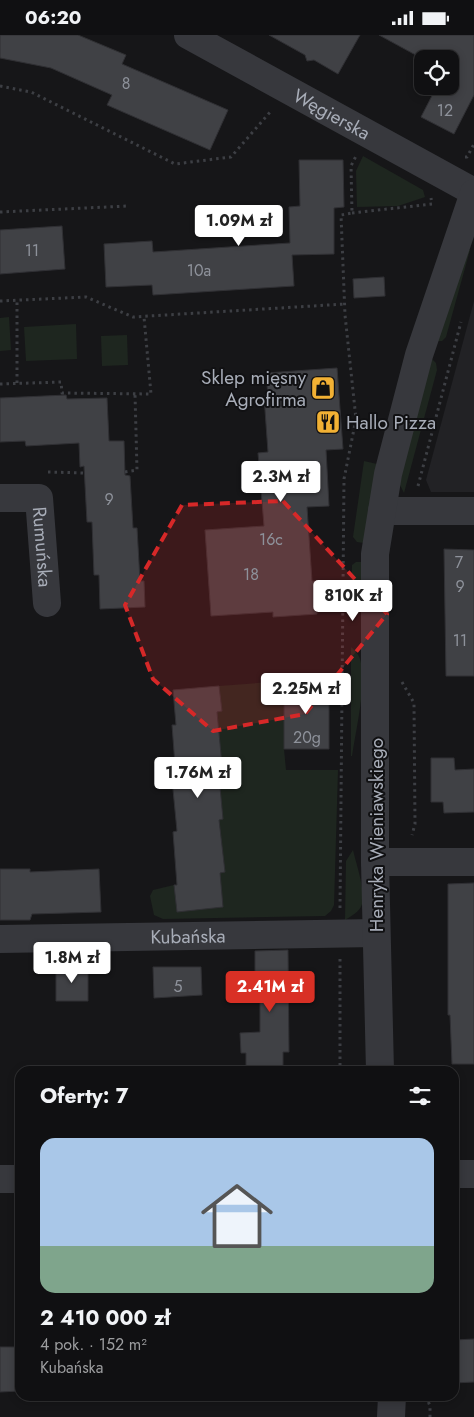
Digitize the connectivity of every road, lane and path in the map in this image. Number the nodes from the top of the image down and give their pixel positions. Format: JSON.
{"nodes":[{"id":1,"x":188,"y":35,"type":"edge"},
{"id":2,"x":0,"y":86,"type":"edge"},
{"id":3,"x":272,"y":109,"type":"dead end"},
{"id":4,"x":474,"y":193,"type":"edge"},
{"id":5,"x":432,"y":204,"type":"dead end"},
{"id":6,"x":128,"y":206,"type":"dead end"},
{"id":7,"x":0,"y":211,"type":"edge"},
{"id":8,"x":352,"y":213,"type":"dead end"},
{"id":9,"x":17,"y":300,"type":"junction"},
{"id":10,"x":0,"y":301,"type":"edge"},
{"id":11,"x":345,"y":304,"type":"dead end"},
{"id":12,"x":144,"y":317,"type":"junction"},
{"id":13,"x":462,"y":318,"type":"dead end"},
{"id":14,"x":17,"y":383,"type":"junction"},
{"id":15,"x":0,"y":384,"type":"edge"},
{"id":16,"x":135,"y":394,"type":"junction"},
{"id":17,"x":125,"y":472,"type":"dead end"},
{"id":18,"x":0,"y":498,"type":"edge"},
{"id":19,"x":395,"y":511,"type":"junction"},
{"id":20,"x":474,"y":511,"type":"edge"},
{"id":21,"x":47,"y":603,"type":"dead end"},
{"id":22,"x":400,"y":677,"type":"dead end"},
{"id":23,"x":375,"y":862,"type":"junction"},
{"id":24,"x":474,"y":862,"type":"edge"},
{"id":25,"x":404,"y":863,"type":"junction"},
{"id":26,"x":376,"y":933,"type":"junction"},
{"id":27,"x":0,"y":939,"type":"edge"},
{"id":28,"x":380,"y":1066,"type":"edge"},
{"id":29,"x":459,"y":1174,"type":"edge"},
{"id":30,"x":474,"y":1174,"type":"edge"},
{"id":31,"x":0,"y":1179,"type":"edge"},
{"id":32,"x":15,"y":1179,"type":"edge"},
{"id":33,"x":392,"y":1401,"type":"edge"},
{"id":34,"x":428,"y":1401,"type":"edge"},
{"id":35,"x":392,"y":1417,"type":"edge"},
{"id":36,"x":430,"y":1417,"type":"edge"}],
"edges":[{"from":1,"to":4,"type":"street","name":"Węgierska"},
{"from":2,"to":3,"type":"path"},
{"from":4,"to":19,"type":"street","name":"Henryka Wieniawskiego"},
{"from":5,"to":8,"type":"path"},
{"from":6,"to":7,"type":"path"},
{"from":9,"to":10,"type":"path"},
{"from":9,"to":12,"type":"path"},
{"from":9,"to":14,"type":"path"},
{"from":11,"to":12,"type":"path"},
{"from":12,"to":16,"type":"path"},
{"from":13,"to":19,"type":"path"},
{"from":14,"to":15,"type":"path"},
{"from":14,"to":16,"type":"path"},
{"from":16,"to":17,"type":"path"},
{"from":18,"to":21,"type":"street","name":"Rumuńska"},
{"from":19,"to":20,"type":"street"},
{"from":19,"to":23,"type":"street","name":"Henryka Wieniawskiego"},
{"from":22,"to":25,"type":"path"},
{"from":23,"to":25,"type":"street"},
{"from":23,"to":26,"type":"street","name":"Henryka Wieniawskiego"},
{"from":24,"to":25,"type":"street"},
{"from":26,"to":27,"type":"street","name":"Kubańska"},
{"from":26,"to":28,"type":"street","name":"Henryka Wieniawskiego"},
{"from":29,"to":30,"type":"street"},
{"from":31,"to":32,"type":"street"},
{"from":33,"to":35,"type":"street"},
{"from":34,"to":36,"type":"path"}]}
